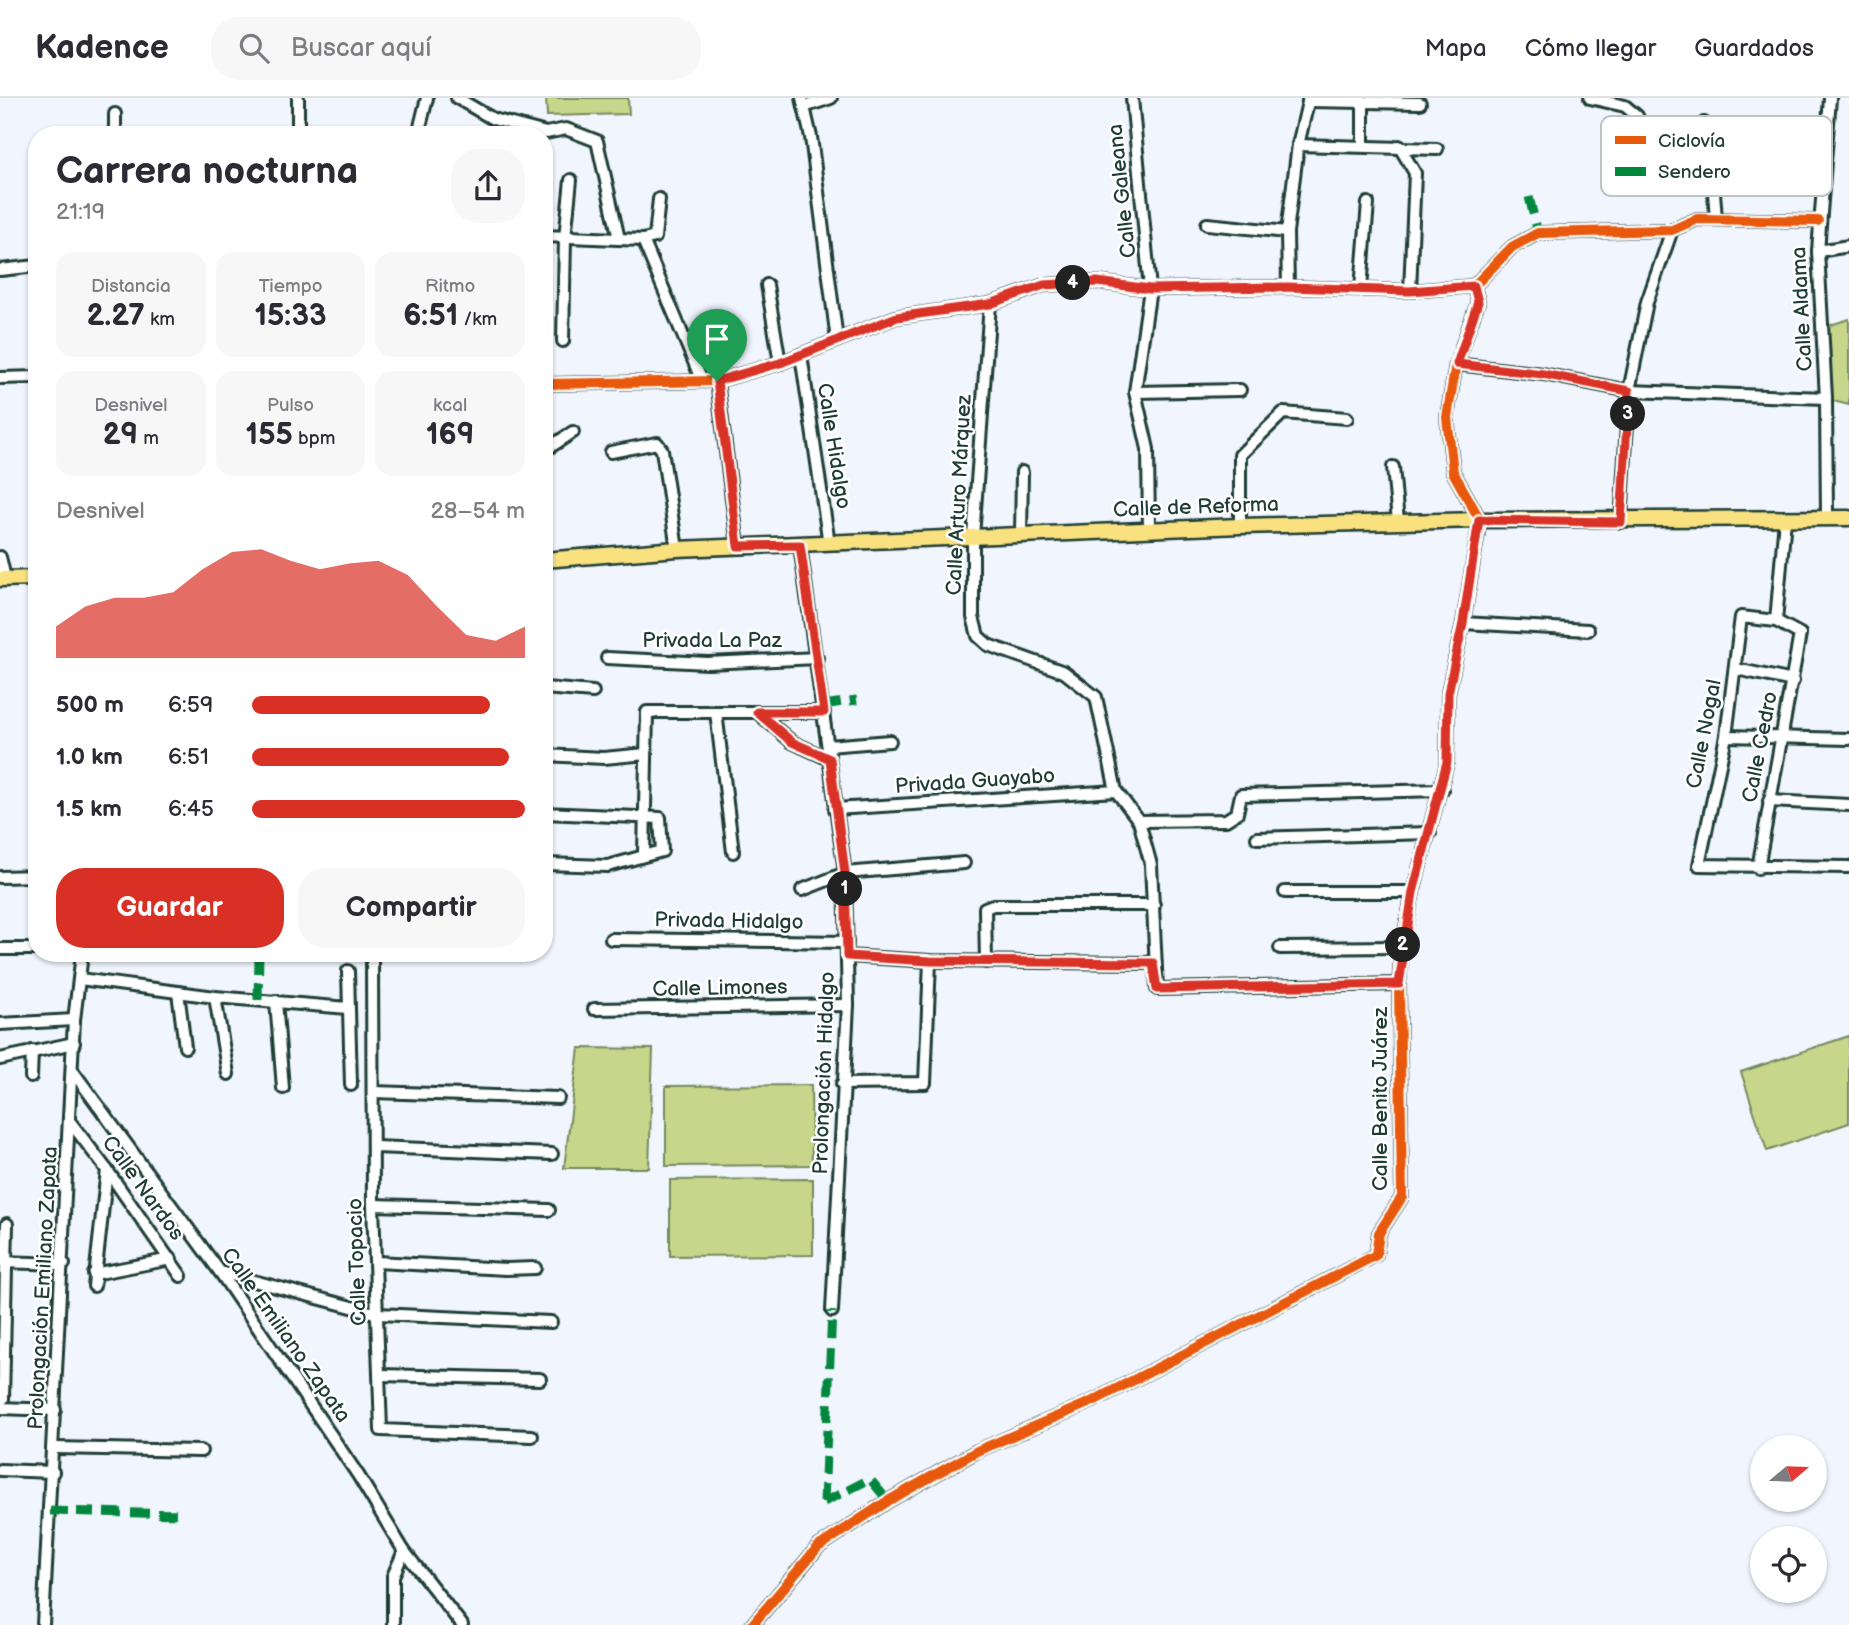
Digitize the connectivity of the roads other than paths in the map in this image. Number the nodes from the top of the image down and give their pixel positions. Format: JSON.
{"nodes":[{"id":1,"x":298,"y":98,"type":"edge"},
{"id":2,"x":427,"y":98,"type":"edge"},
{"id":3,"x":457,"y":98,"type":"edge"},
{"id":4,"x":831,"y":98,"type":"edge"},
{"id":5,"x":1132,"y":98,"type":"edge"},
{"id":6,"x":1590,"y":98,"type":"edge"},
{"id":7,"x":1830,"y":98,"type":"edge"},
{"id":8,"x":1308,"y":100,"type":"edge"},
{"id":9,"x":803,"y":102,"type":"edge"},
{"id":10,"x":1363,"y":102,"type":"junction"},
{"id":11,"x":1420,"y":103,"type":"dead end"},
{"id":12,"x":116,"y":114,"type":"dead end"},
{"id":13,"x":1637,"y":116,"type":"edge"},
{"id":14,"x":1828,"y":116,"type":"edge"},
{"id":15,"x":115,"y":126,"type":"edge"},
{"id":16,"x":299,"y":126,"type":"edge"},
{"id":17,"x":420,"y":126,"type":"edge"},
{"id":18,"x":520,"y":126,"type":"edge"},
{"id":19,"x":553,"y":132,"type":"edge"},
{"id":20,"x":1298,"y":145,"type":"junction"},
{"id":21,"x":1363,"y":145,"type":"junction"},
{"id":22,"x":1399,"y":146,"type":"junction"},
{"id":23,"x":1437,"y":149,"type":"dead end"},
{"id":24,"x":570,"y":180,"type":"dead end"},
{"id":25,"x":1714,"y":196,"type":"edge"},
{"id":26,"x":1820,"y":196,"type":"edge"},
{"id":27,"x":659,"y":199,"type":"dead end"},
{"id":28,"x":1368,"y":203,"type":"dead end"},
{"id":29,"x":1716,"y":219,"type":"junction"},
{"id":30,"x":1818,"y":221,"type":"junction"},
{"id":31,"x":1208,"y":224,"type":"dead end"},
{"id":32,"x":1672,"y":230,"type":"junction"},
{"id":33,"x":1287,"y":232,"type":"junction"},
{"id":34,"x":553,"y":237,"type":"edge"},
{"id":35,"x":565,"y":238,"type":"junction"},
{"id":36,"x":619,"y":239,"type":"junction"},
{"id":37,"x":643,"y":240,"type":"junction"},
{"id":38,"x":1849,"y":246,"type":"edge"},
{"id":39,"x":1818,"y":251,"type":"junction"},
{"id":40,"x":28,"y":267,"type":"edge"},
{"id":41,"x":0,"y":270,"type":"edge"},
{"id":42,"x":767,"y":285,"type":"dead end"},
{"id":43,"x":1474,"y":286,"type":"junction"},
{"id":44,"x":1288,"y":287,"type":"junction"},
{"id":45,"x":1150,"y":289,"type":"junction"},
{"id":46,"x":1362,"y":289,"type":"junction"},
{"id":47,"x":1410,"y":291,"type":"junction"},
{"id":48,"x":990,"y":304,"type":"junction"},
{"id":49,"x":837,"y":340,"type":"junction"},
{"id":50,"x":564,"y":341,"type":"dead end"},
{"id":51,"x":801,"y":355,"type":"junction"},
{"id":52,"x":780,"y":363,"type":"junction"},
{"id":53,"x":1457,"y":364,"type":"junction"},
{"id":54,"x":0,"y":377,"type":"edge"},
{"id":55,"x":28,"y":377,"type":"edge"},
{"id":56,"x":702,"y":381,"type":"junction"},
{"id":57,"x":717,"y":381,"type":"junction"},
{"id":58,"x":553,"y":384,"type":"edge"},
{"id":59,"x":1240,"y":390,"type":"dead end"},
{"id":60,"x":1629,"y":391,"type":"junction"},
{"id":61,"x":1135,"y":392,"type":"junction"},
{"id":62,"x":1826,"y":398,"type":"junction"},
{"id":63,"x":1347,"y":418,"type":"dead end"},
{"id":64,"x":573,"y":432,"type":"dead end"},
{"id":65,"x":553,"y":445,"type":"edge"},
{"id":66,"x":611,"y":452,"type":"dead end"},
{"id":67,"x":1393,"y":467,"type":"dead end"},
{"id":68,"x":1022,"y":472,"type":"dead end"},
{"id":69,"x":1827,"y":518,"type":"junction"},
{"id":70,"x":1849,"y":518,"type":"edge"},
{"id":71,"x":1785,"y":519,"type":"junction"},
{"id":72,"x":1479,"y":520,"type":"junction"},
{"id":73,"x":1398,"y":522,"type":"junction"},
{"id":74,"x":1621,"y":522,"type":"junction"},
{"id":75,"x":1240,"y":526,"type":"junction"},
{"id":76,"x":1149,"y":530,"type":"junction"},
{"id":77,"x":1021,"y":535,"type":"junction"},
{"id":78,"x":973,"y":537,"type":"junction"},
{"id":79,"x":829,"y":544,"type":"junction"},
{"id":80,"x":800,"y":545,"type":"junction"},
{"id":81,"x":738,"y":546,"type":"junction"},
{"id":82,"x":677,"y":549,"type":"junction"},
{"id":83,"x":0,"y":557,"type":"edge"},
{"id":84,"x":553,"y":559,"type":"edge"},
{"id":85,"x":2,"y":578,"type":"edge"},
{"id":86,"x":28,"y":578,"type":"edge"},
{"id":87,"x":1776,"y":621,"type":"junction"},
{"id":88,"x":1463,"y":623,"type":"junction"},
{"id":89,"x":1588,"y":630,"type":"dead end"},
{"id":90,"x":817,"y":657,"type":"junction"},
{"id":91,"x":607,"y":658,"type":"dead end"},
{"id":92,"x":1736,"y":669,"type":"junction"},
{"id":93,"x":1793,"y":681,"type":"junction"},
{"id":94,"x":553,"y":689,"type":"edge"},
{"id":95,"x":593,"y":692,"type":"dead end"},
{"id":96,"x":716,"y":712,"type":"junction"},
{"id":97,"x":757,"y":712,"type":"junction"},
{"id":98,"x":824,"y":712,"type":"junction"},
{"id":99,"x":1726,"y":736,"type":"junction"},
{"id":100,"x":1783,"y":739,"type":"junction"},
{"id":101,"x":1849,"y":739,"type":"edge"},
{"id":102,"x":890,"y":741,"type":"dead end"},
{"id":103,"x":828,"y":746,"type":"junction"},
{"id":104,"x":646,"y":754,"type":"junction"},
{"id":105,"x":553,"y":755,"type":"edge"},
{"id":106,"x":830,"y":759,"type":"junction"},
{"id":107,"x":1442,"y":790,"type":"junction"},
{"id":108,"x":1116,"y":792,"type":"junction"},
{"id":109,"x":1769,"y":801,"type":"junction"},
{"id":110,"x":1849,"y":806,"type":"edge"},
{"id":111,"x":835,"y":809,"type":"junction"},
{"id":112,"x":553,"y":813,"type":"edge"},
{"id":113,"x":646,"y":816,"type":"junction"},
{"id":114,"x":1139,"y":821,"type":"junction"},
{"id":115,"x":1430,"y":833,"type":"junction"},
{"id":116,"x":1257,"y":838,"type":"dead end"},
{"id":117,"x":733,"y":852,"type":"dead end"},
{"id":118,"x":644,"y":855,"type":"junction"},
{"id":119,"x":964,"y":863,"type":"dead end"},
{"id":120,"x":553,"y":864,"type":"edge"},
{"id":121,"x":1849,"y":867,"type":"edge"},
{"id":122,"x":1758,"y":868,"type":"junction"},
{"id":123,"x":845,"y":873,"type":"junction"},
{"id":124,"x":28,"y":876,"type":"edge"},
{"id":125,"x":0,"y":877,"type":"edge"},
{"id":126,"x":802,"y":890,"type":"dead end"},
{"id":127,"x":1284,"y":892,"type":"dead end"},
{"id":128,"x":1413,"y":892,"type":"junction"},
{"id":129,"x":1154,"y":905,"type":"junction"},
{"id":130,"x":611,"y":939,"type":"dead end"},
{"id":131,"x":847,"y":942,"type":"junction"},
{"id":132,"x":1402,"y":947,"type":"junction"},
{"id":133,"x":0,"y":948,"type":"edge"},
{"id":134,"x":1280,"y":948,"type":"dead end"},
{"id":135,"x":28,"y":949,"type":"edge"},
{"id":136,"x":847,"y":956,"type":"junction"},
{"id":137,"x":930,"y":961,"type":"junction"},
{"id":138,"x":81,"y":962,"type":"edge"},
{"id":139,"x":372,"y":962,"type":"edge"},
{"id":140,"x":986,"y":962,"type":"junction"},
{"id":141,"x":1153,"y":963,"type":"junction"},
{"id":142,"x":348,"y":971,"type":"dead end"},
{"id":143,"x":80,"y":979,"type":"junction"},
{"id":144,"x":1399,"y":984,"type":"junction"},
{"id":145,"x":178,"y":992,"type":"junction"},
{"id":146,"x":215,"y":997,"type":"junction"},
{"id":147,"x":276,"y":1001,"type":"junction"},
{"id":148,"x":848,"y":1005,"type":"junction"},
{"id":149,"x":348,"y":1009,"type":"junction"},
{"id":150,"x":594,"y":1009,"type":"dead end"},
{"id":151,"x":75,"y":1020,"type":"junction"},
{"id":152,"x":0,"y":1024,"type":"edge"},
{"id":153,"x":74,"y":1043,"type":"junction"},
{"id":154,"x":185,"y":1047,"type":"dead end"},
{"id":155,"x":32,"y":1051,"type":"junction"},
{"id":156,"x":0,"y":1059,"type":"edge"},
{"id":157,"x":72,"y":1070,"type":"junction"},
{"id":158,"x":228,"y":1073,"type":"dead end"},
{"id":159,"x":31,"y":1077,"type":"dead end"},
{"id":160,"x":842,"y":1084,"type":"junction"},
{"id":161,"x":351,"y":1085,"type":"dead end"},
{"id":162,"x":283,"y":1088,"type":"dead end"},
{"id":163,"x":373,"y":1092,"type":"junction"},
{"id":164,"x":558,"y":1098,"type":"dead end"},
{"id":165,"x":71,"y":1124,"type":"junction"},
{"id":166,"x":375,"y":1147,"type":"junction"},
{"id":167,"x":552,"y":1154,"type":"dead end"},
{"id":168,"x":107,"y":1170,"type":"junction"},
{"id":169,"x":373,"y":1205,"type":"junction"},
{"id":170,"x":549,"y":1210,"type":"dead end"},
{"id":171,"x":7,"y":1224,"type":"dead end"},
{"id":172,"x":171,"y":1259,"type":"junction"},
{"id":173,"x":3,"y":1262,"type":"edge"},
{"id":174,"x":376,"y":1262,"type":"junction"},
{"id":175,"x":64,"y":1264,"type":"junction"},
{"id":176,"x":535,"y":1268,"type":"dead end"},
{"id":177,"x":220,"y":1272,"type":"junction"},
{"id":178,"x":94,"y":1274,"type":"junction"},
{"id":179,"x":181,"y":1276,"type":"dead end"},
{"id":180,"x":94,"y":1286,"type":"dead end"},
{"id":181,"x":832,"y":1311,"type":"dead end"},
{"id":182,"x":378,"y":1314,"type":"junction"},
{"id":183,"x":551,"y":1322,"type":"dead end"},
{"id":184,"x":380,"y":1375,"type":"junction"},
{"id":185,"x":540,"y":1379,"type":"dead end"},
{"id":186,"x":1,"y":1404,"type":"edge"},
{"id":187,"x":55,"y":1410,"type":"junction"},
{"id":188,"x":532,"y":1436,"type":"dead end"},
{"id":189,"x":55,"y":1448,"type":"junction"},
{"id":190,"x":201,"y":1451,"type":"dead end"},
{"id":191,"x":0,"y":1470,"type":"edge"},
{"id":192,"x":53,"y":1472,"type":"junction"},
{"id":193,"x":404,"y":1551,"type":"junction"},
{"id":194,"x":43,"y":1625,"type":"edge"},
{"id":195,"x":393,"y":1625,"type":"edge"},
{"id":196,"x":462,"y":1625,"type":"edge"},
{"id":197,"x":752,"y":1625,"type":"edge"}],
"edges":[{"from":1,"to":16,"type":"street"},
{"from":2,"to":17,"type":"street"},
{"from":3,"to":18,"type":"street"},
{"from":4,"to":9,"type":"street"},
{"from":5,"to":45,"type":"street","name":"Calle Galeana"},
{"from":6,"to":13,"type":"street"},
{"from":7,"to":14,"type":"street","name":"Calle Aldama"},
{"from":8,"to":10,"type":"street"},
{"from":8,"to":20,"type":"street"},
{"from":9,"to":49,"type":"street"},
{"from":10,"to":11,"type":"street"},
{"from":10,"to":21,"type":"street"},
{"from":12,"to":15,"type":"street"},
{"from":19,"to":36,"type":"street"},
{"from":20,"to":21,"type":"street"},
{"from":20,"to":33,"type":"street"},
{"from":21,"to":22,"type":"street"},
{"from":22,"to":23,"type":"street"},
{"from":22,"to":47,"type":"street"},
{"from":24,"to":35,"type":"street"},
{"from":25,"to":29,"type":"street"},
{"from":26,"to":30,"type":"street","name":"Calle Aldama"},
{"from":27,"to":37,"type":"street"},
{"from":28,"to":46,"type":"street"},
{"from":29,"to":30,"type":"street"},
{"from":29,"to":32,"type":"street"},
{"from":30,"to":39,"type":"street","name":"Calle Aldama"},
{"from":31,"to":33,"type":"street"},
{"from":32,"to":43,"type":"street"},
{"from":32,"to":60,"type":"street"},
{"from":33,"to":44,"type":"street"},
{"from":34,"to":35,"type":"street"},
{"from":35,"to":36,"type":"street"},
{"from":35,"to":50,"type":"street"},
{"from":36,"to":37,"type":"street"},
{"from":37,"to":56,"type":"street"},
{"from":38,"to":39,"type":"street"},
{"from":39,"to":62,"type":"street","name":"Calle Aldama"},
{"from":40,"to":41,"type":"street"},
{"from":42,"to":52,"type":"street"},
{"from":43,"to":47,"type":"street"},
{"from":43,"to":53,"type":"street"},
{"from":44,"to":45,"type":"street"},
{"from":44,"to":46,"type":"street"},
{"from":45,"to":48,"type":"street"},
{"from":45,"to":61,"type":"street","name":"Calle Galeana"},
{"from":46,"to":47,"type":"street"},
{"from":48,"to":49,"type":"street"},
{"from":48,"to":78,"type":"street","name":"Calle Arturo Márquez"},
{"from":49,"to":51,"type":"street"},
{"from":51,"to":52,"type":"street"},
{"from":51,"to":79,"type":"street","name":"Calle Hidalgo"},
{"from":52,"to":57,"type":"street"},
{"from":53,"to":60,"type":"street"},
{"from":53,"to":72,"type":"street"},
{"from":54,"to":55,"type":"street"},
{"from":56,"to":57,"type":"street"},
{"from":56,"to":58,"type":"street"},
{"from":57,"to":81,"type":"street"},
{"from":59,"to":61,"type":"street"},
{"from":60,"to":62,"type":"street"},
{"from":60,"to":74,"type":"street"},
{"from":61,"to":76,"type":"street","name":"Calle Galeana"},
{"from":62,"to":69,"type":"street","name":"Calle Aldama"},
{"from":63,"to":75,"type":"street"},
{"from":64,"to":65,"type":"street"},
{"from":66,"to":82,"type":"street"},
{"from":67,"to":73,"type":"street"},
{"from":68,"to":77,"type":"street"},
{"from":69,"to":70,"type":"main road","name":"Calle de Reforma"},
{"from":69,"to":71,"type":"main road","name":"Calle de Reforma"},
{"from":71,"to":74,"type":"main road","name":"Calle de Reforma"},
{"from":71,"to":87,"type":"street"},
{"from":72,"to":73,"type":"main road","name":"Calle de Reforma"},
{"from":72,"to":74,"type":"main road","name":"Calle de Reforma"},
{"from":72,"to":88,"type":"street","name":"Calle Benito Juárez"},
{"from":73,"to":75,"type":"main road","name":"Calle de Reforma"},
{"from":75,"to":76,"type":"main road","name":"Calle de Reforma"},
{"from":76,"to":77,"type":"main road","name":"Calle de Reforma"},
{"from":77,"to":78,"type":"main road","name":"Calle de Reforma"},
{"from":78,"to":79,"type":"main road","name":"Calle de Reforma"},
{"from":78,"to":108,"type":"street","name":"Calle Arturo Márquez"},
{"from":79,"to":80,"type":"main road","name":"Calle de Reforma"},
{"from":80,"to":81,"type":"main road","name":"Calle de Reforma"},
{"from":80,"to":90,"type":"street","name":"Prolongación Hidalgo"},
{"from":81,"to":82,"type":"main road","name":"Calle de Reforma"},
{"from":82,"to":84,"type":"main road","name":"Calle de Reforma"},
{"from":83,"to":85,"type":"street"},
{"from":85,"to":86,"type":"main road"},
{"from":87,"to":92,"type":"street","name":"Calle Nogal"},
{"from":87,"to":93,"type":"street","name":"Calle Cedro"},
{"from":88,"to":89,"type":"street"},
{"from":88,"to":107,"type":"street","name":"Calle Benito Juárez"},
{"from":90,"to":91,"type":"street","name":"Privada La Paz"},
{"from":90,"to":98,"type":"street","name":"Prolongación Hidalgo"},
{"from":92,"to":93,"type":"street"},
{"from":92,"to":99,"type":"street","name":"Calle Nogal"},
{"from":93,"to":100,"type":"street","name":"Calle Cedro"},
{"from":94,"to":95,"type":"street"},
{"from":96,"to":97,"type":"street"},
{"from":96,"to":104,"type":"street"},
{"from":96,"to":117,"type":"street"},
{"from":97,"to":98,"type":"street"},
{"from":97,"to":106,"type":"street"},
{"from":98,"to":103,"type":"street","name":"Prolongación Hidalgo"},
{"from":99,"to":100,"type":"street"},
{"from":99,"to":122,"type":"street","name":"Calle Nogal"},
{"from":100,"to":101,"type":"street"},
{"from":100,"to":109,"type":"street","name":"Calle Cedro"},
{"from":102,"to":103,"type":"street"},
{"from":103,"to":106,"type":"street","name":"Prolongación Hidalgo"},
{"from":104,"to":105,"type":"street"},
{"from":104,"to":113,"type":"street"},
{"from":106,"to":111,"type":"street","name":"Prolongación Hidalgo"},
{"from":107,"to":114,"type":"street"},
{"from":107,"to":115,"type":"street","name":"Calle Benito Juárez"},
{"from":108,"to":111,"type":"street","name":"Privada Guayabo"},
{"from":108,"to":114,"type":"street","name":"Calle Arturo Márquez"},
{"from":109,"to":110,"type":"street"},
{"from":109,"to":122,"type":"street","name":"Calle Cedro"},
{"from":111,"to":123,"type":"street","name":"Prolongación Hidalgo"},
{"from":112,"to":113,"type":"street"},
{"from":113,"to":118,"type":"street"},
{"from":113,"to":118,"type":"street"},
{"from":114,"to":129,"type":"street","name":"Calle Arturo Márquez"},
{"from":115,"to":116,"type":"street"},
{"from":115,"to":128,"type":"street","name":"Calle Benito Juárez"},
{"from":118,"to":120,"type":"street"},
{"from":119,"to":123,"type":"street"},
{"from":121,"to":122,"type":"street"},
{"from":123,"to":126,"type":"street"},
{"from":123,"to":131,"type":"street","name":"Prolongación Hidalgo"},
{"from":124,"to":125,"type":"street"},
{"from":127,"to":128,"type":"street"},
{"from":128,"to":132,"type":"street","name":"Calle Benito Juárez"},
{"from":129,"to":140,"type":"street"},
{"from":129,"to":141,"type":"street","name":"Calle Arturo Márquez"},
{"from":130,"to":131,"type":"street","name":"Privada Hidalgo"},
{"from":131,"to":136,"type":"street","name":"Prolongación Hidalgo"},
{"from":132,"to":134,"type":"street"},
{"from":132,"to":144,"type":"street","name":"Calle Benito Juárez"},
{"from":133,"to":135,"type":"street"},
{"from":136,"to":137,"type":"street"},
{"from":136,"to":148,"type":"street","name":"Prolongación Hidalgo"},
{"from":137,"to":140,"type":"street"},
{"from":137,"to":160,"type":"street"},
{"from":138,"to":143,"type":"street","name":"Prolongación Emiliano Zapata"},
{"from":139,"to":163,"type":"street","name":"Calle Topacio"},
{"from":140,"to":141,"type":"street"},
{"from":141,"to":144,"type":"street","name":"Calle Arturo Márquez"},
{"from":142,"to":149,"type":"street"},
{"from":143,"to":145,"type":"street"},
{"from":143,"to":151,"type":"street","name":"Prolongación Emiliano Zapata"},
{"from":144,"to":197,"type":"street","name":"Calle Benito Juárez"},
{"from":145,"to":146,"type":"street"},
{"from":145,"to":154,"type":"street"},
{"from":146,"to":147,"type":"street"},
{"from":146,"to":158,"type":"street"},
{"from":147,"to":149,"type":"street"},
{"from":147,"to":162,"type":"street"},
{"from":148,"to":150,"type":"street","name":"Calle Limones"},
{"from":148,"to":160,"type":"street","name":"Prolongación Hidalgo"},
{"from":149,"to":161,"type":"street"},
{"from":151,"to":152,"type":"street"},
{"from":151,"to":153,"type":"street","name":"Prolongación Emiliano Zapata"},
{"from":153,"to":155,"type":"street"},
{"from":153,"to":157,"type":"street","name":"Prolongación Emiliano Zapata"},
{"from":155,"to":156,"type":"street"},
{"from":155,"to":159,"type":"street"},
{"from":157,"to":165,"type":"street","name":"Prolongación Emiliano Zapata"},
{"from":157,"to":177,"type":"street","name":"Calle Emiliano Zapata"},
{"from":160,"to":181,"type":"street","name":"Prolongación Hidalgo"},
{"from":163,"to":164,"type":"street"},
{"from":163,"to":166,"type":"street","name":"Calle Topacio"},
{"from":165,"to":168,"type":"street","name":"Calle Nardos"},
{"from":165,"to":175,"type":"street","name":"Prolongación Emiliano Zapata"},
{"from":166,"to":167,"type":"street"},
{"from":166,"to":169,"type":"street","name":"Calle Topacio"},
{"from":168,"to":172,"type":"street","name":"Calle Nardos"},
{"from":168,"to":178,"type":"street"},
{"from":169,"to":170,"type":"street"},
{"from":169,"to":174,"type":"street","name":"Calle Topacio"},
{"from":171,"to":173,"type":"street"},
{"from":172,"to":178,"type":"street"},
{"from":172,"to":179,"type":"street","name":"Calle Nardos"},
{"from":173,"to":175,"type":"street"},
{"from":173,"to":186,"type":"street"},
{"from":174,"to":176,"type":"street"},
{"from":174,"to":182,"type":"street","name":"Calle Topacio"},
{"from":175,"to":187,"type":"street","name":"Prolongación Emiliano Zapata"},
{"from":177,"to":182,"type":"street"},
{"from":177,"to":193,"type":"street","name":"Calle Emiliano Zapata"},
{"from":178,"to":180,"type":"street"},
{"from":182,"to":183,"type":"street"},
{"from":182,"to":184,"type":"street","name":"Calle Topacio"},
{"from":184,"to":185,"type":"street"},
{"from":184,"to":188,"type":"street","name":"Calle Topacio"},
{"from":186,"to":187,"type":"street"},
{"from":187,"to":189,"type":"street","name":"Prolongación Emiliano Zapata"},
{"from":189,"to":190,"type":"street"},
{"from":189,"to":192,"type":"street","name":"Prolongación Emiliano Zapata"},
{"from":191,"to":192,"type":"street"},
{"from":192,"to":194,"type":"street","name":"Prolongación Emiliano Zapata"},
{"from":193,"to":195,"type":"street"},
{"from":193,"to":196,"type":"street","name":"Calle Emiliano Zapata"}]}
